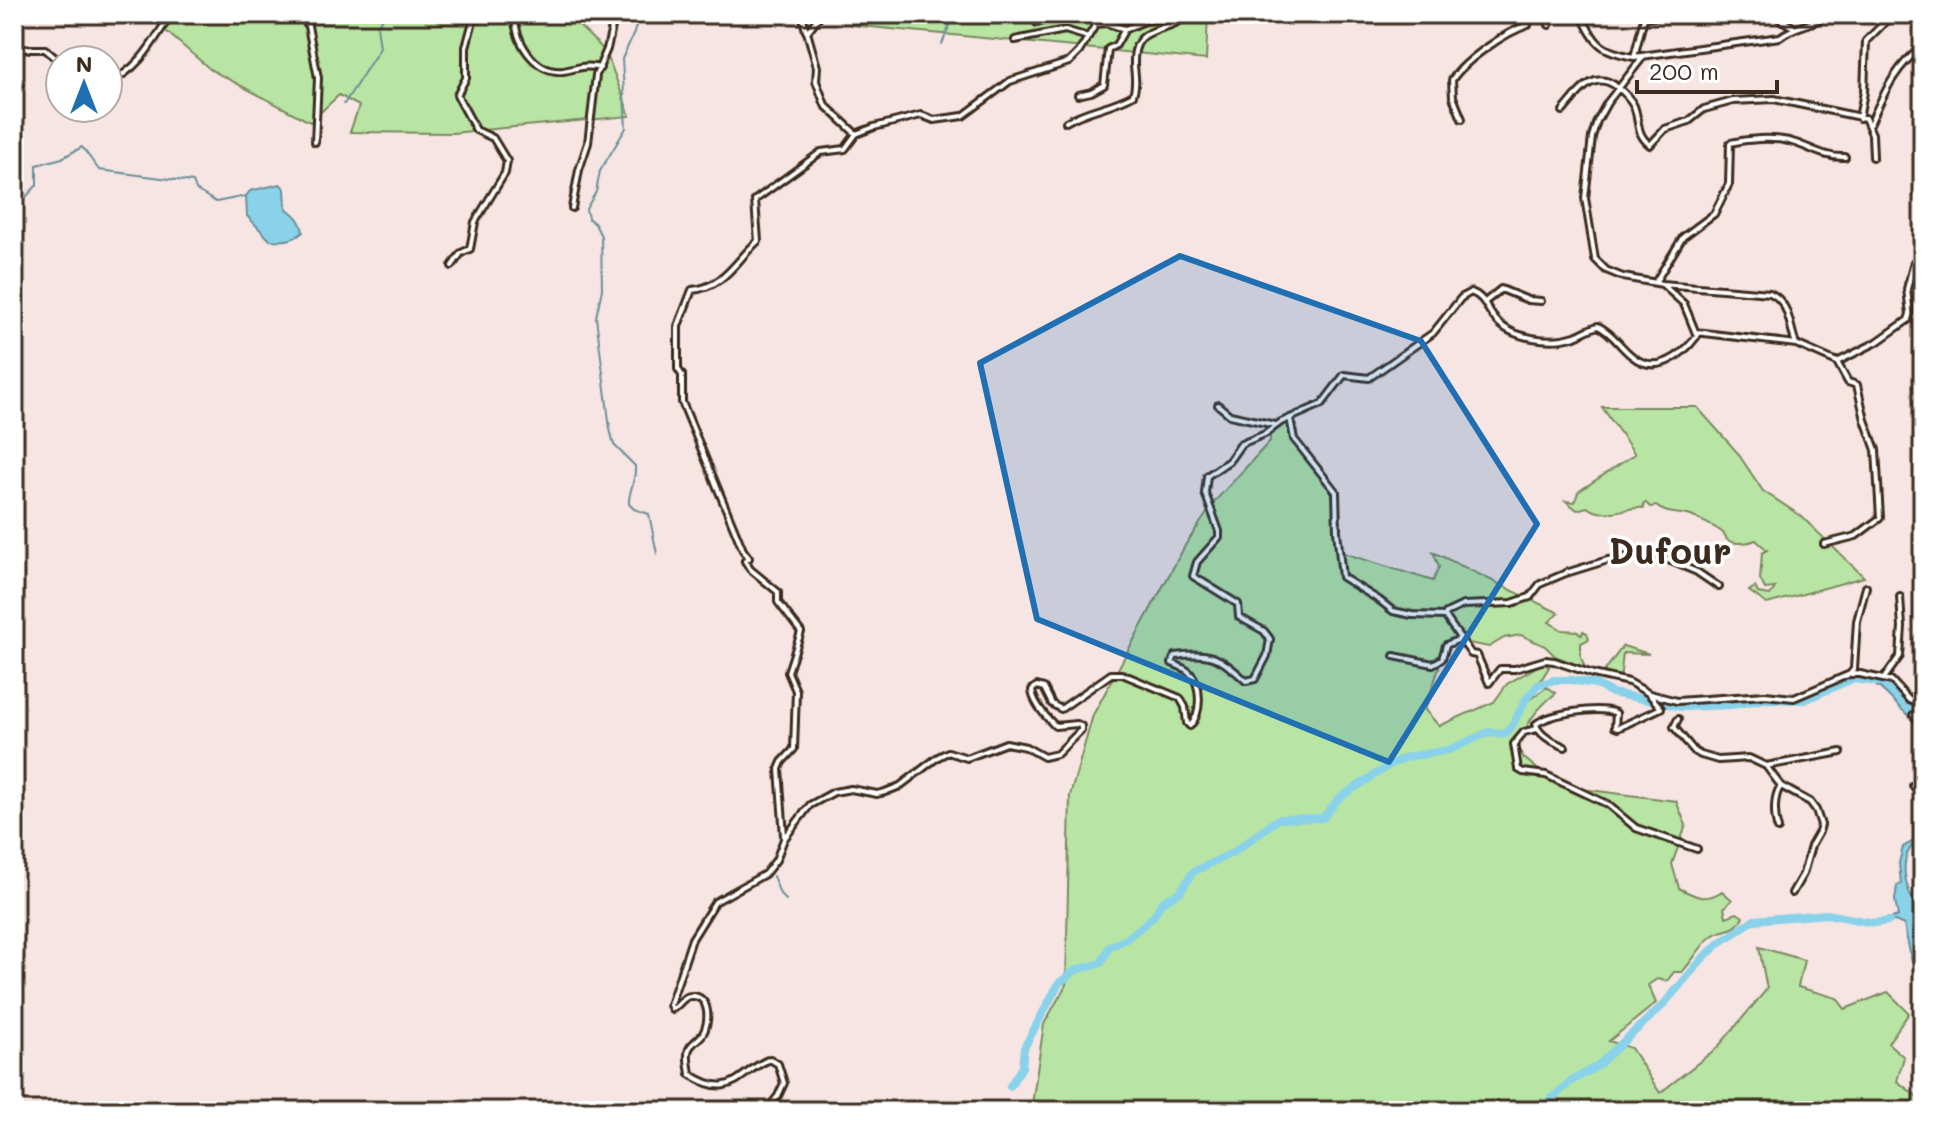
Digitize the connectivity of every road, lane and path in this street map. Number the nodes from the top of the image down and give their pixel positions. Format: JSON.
{"nodes":[{"id":1,"x":171,"y":14,"type":"edge"},
{"id":2,"x":280,"y":14,"type":"edge"},
{"id":3,"x":318,"y":14,"type":"edge"},
{"id":4,"x":475,"y":14,"type":"edge"},
{"id":5,"x":515,"y":14,"type":"edge"},
{"id":6,"x":615,"y":14,"type":"edge"},
{"id":7,"x":802,"y":14,"type":"edge"},
{"id":8,"x":821,"y":14,"type":"edge"},
{"id":9,"x":1064,"y":14,"type":"edge"},
{"id":10,"x":1128,"y":14,"type":"edge"},
{"id":11,"x":1526,"y":14,"type":"edge"},
{"id":12,"x":1548,"y":14,"type":"edge"},
{"id":13,"x":1581,"y":14,"type":"edge"},
{"id":14,"x":1682,"y":14,"type":"edge"},
{"id":15,"x":1772,"y":14,"type":"edge"},
{"id":16,"x":1829,"y":14,"type":"edge"},
{"id":17,"x":1893,"y":14,"type":"edge"},
{"id":18,"x":304,"y":19,"type":"junction"},
{"id":19,"x":1037,"y":23,"type":"dead end"},
{"id":20,"x":1136,"y":25,"type":"junction"},
{"id":21,"x":1549,"y":25,"type":"dead end"},
{"id":22,"x":1793,"y":27,"type":"junction"},
{"id":23,"x":1125,"y":29,"type":"junction"},
{"id":24,"x":807,"y":32,"type":"junction"},
{"id":25,"x":1088,"y":37,"type":"junction"},
{"id":26,"x":1015,"y":40,"type":"dead end"},
{"id":27,"x":1923,"y":47,"type":"edge"},
{"id":28,"x":25,"y":49,"type":"dead end"},
{"id":29,"x":44,"y":49,"type":"edge"},
{"id":30,"x":1634,"y":57,"type":"junction"},
{"id":31,"x":1643,"y":57,"type":"junction"},
{"id":32,"x":600,"y":68,"type":"junction"},
{"id":33,"x":124,"y":75,"type":"edge"},
{"id":34,"x":1619,"y":89,"type":"junction"},
{"id":35,"x":1078,"y":95,"type":"dead end"},
{"id":36,"x":1563,"y":111,"type":"dead end"},
{"id":37,"x":1859,"y":118,"type":"junction"},
{"id":38,"x":1462,"y":119,"type":"dead end"},
{"id":39,"x":1066,"y":122,"type":"dead end"},
{"id":40,"x":1869,"y":127,"type":"junction"},
{"id":41,"x":856,"y":134,"type":"junction"},
{"id":42,"x":315,"y":142,"type":"dead end"},
{"id":43,"x":1845,"y":157,"type":"dead end"},
{"id":44,"x":1873,"y":157,"type":"dead end"},
{"id":45,"x":572,"y":208,"type":"dead end"},
{"id":46,"x":1923,"y":261,"type":"edge"},
{"id":47,"x":452,"y":266,"type":"dead end"},
{"id":48,"x":1656,"y":281,"type":"junction"},
{"id":49,"x":1662,"y":284,"type":"junction"},
{"id":50,"x":1541,"y":301,"type":"dead end"},
{"id":51,"x":1485,"y":302,"type":"junction"},
{"id":52,"x":1696,"y":332,"type":"junction"},
{"id":53,"x":1796,"y":344,"type":"junction"},
{"id":54,"x":1837,"y":362,"type":"junction"},
{"id":55,"x":1218,"y":405,"type":"dead end"},
{"id":56,"x":1290,"y":418,"type":"junction"},
{"id":57,"x":1276,"y":426,"type":"junction"},
{"id":58,"x":1824,"y":544,"type":"dead end"},
{"id":59,"x":1719,"y":587,"type":"dead end"},
{"id":60,"x":1866,"y":587,"type":"dead end"},
{"id":61,"x":1900,"y":597,"type":"dead end"},
{"id":62,"x":1445,"y":616,"type":"junction"},
{"id":63,"x":1462,"y":638,"type":"junction"},
{"id":64,"x":1394,"y":656,"type":"dead end"},
{"id":65,"x":1850,"y":674,"type":"junction"},
{"id":66,"x":1885,"y":677,"type":"junction"},
{"id":67,"x":1648,"y":693,"type":"junction"},
{"id":68,"x":1923,"y":707,"type":"edge"},
{"id":69,"x":1678,"y":719,"type":"dead end"},
{"id":70,"x":1537,"y":729,"type":"junction"},
{"id":71,"x":1565,"y":747,"type":"dead end"},
{"id":72,"x":1841,"y":752,"type":"dead end"},
{"id":73,"x":1923,"y":756,"type":"edge"},
{"id":74,"x":1766,"y":766,"type":"junction"},
{"id":75,"x":1923,"y":771,"type":"edge"},
{"id":76,"x":1923,"y":780,"type":"edge"},
{"id":77,"x":1781,"y":786,"type":"junction"},
{"id":78,"x":1913,"y":786,"type":"dead end"},
{"id":79,"x":1778,"y":829,"type":"dead end"},
{"id":80,"x":784,"y":839,"type":"junction"},
{"id":81,"x":1697,"y":849,"type":"dead end"},
{"id":82,"x":1792,"y":893,"type":"dead end"},
{"id":83,"x":766,"y":1111,"type":"edge"}],
"edges":[{"from":1,"to":33,"type":"street"},
{"from":2,"to":18,"type":"street"},
{"from":3,"to":18,"type":"street"},
{"from":4,"to":47,"type":"street"},
{"from":5,"to":32,"type":"street"},
{"from":6,"to":32,"type":"street"},
{"from":7,"to":24,"type":"street"},
{"from":8,"to":24,"type":"street"},
{"from":9,"to":19,"type":"street"},
{"from":10,"to":20,"type":"street"},
{"from":11,"to":38,"type":"street"},
{"from":12,"to":21,"type":"street"},
{"from":13,"to":30,"type":"street"},
{"from":14,"to":30,"type":"street"},
{"from":15,"to":22,"type":"street"},
{"from":16,"to":22,"type":"street"},
{"from":17,"to":37,"type":"street"},
{"from":18,"to":42,"type":"street"},
{"from":20,"to":23,"type":"street"},
{"from":20,"to":39,"type":"street"},
{"from":22,"to":31,"type":"street"},
{"from":23,"to":25,"type":"street"},
{"from":23,"to":35,"type":"street"},
{"from":24,"to":41,"type":"street"},
{"from":25,"to":26,"type":"street"},
{"from":25,"to":41,"type":"street"},
{"from":27,"to":40,"type":"street"},
{"from":28,"to":29,"type":"street"},
{"from":30,"to":31,"type":"street"},
{"from":31,"to":34,"type":"street"},
{"from":32,"to":45,"type":"street"},
{"from":34,"to":36,"type":"street"},
{"from":34,"to":37,"type":"street"},
{"from":34,"to":48,"type":"street"},
{"from":37,"to":40,"type":"street"},
{"from":40,"to":44,"type":"street"},
{"from":41,"to":80,"type":"street"},
{"from":43,"to":48,"type":"street"},
{"from":46,"to":54,"type":"street"},
{"from":48,"to":49,"type":"street"},
{"from":49,"to":52,"type":"street"},
{"from":49,"to":53,"type":"street"},
{"from":50,"to":51,"type":"street"},
{"from":51,"to":52,"type":"street"},
{"from":51,"to":56,"type":"street"},
{"from":52,"to":53,"type":"street"},
{"from":53,"to":54,"type":"street"},
{"from":54,"to":58,"type":"street"},
{"from":55,"to":57,"type":"street"},
{"from":56,"to":57,"type":"street"},
{"from":56,"to":62,"type":"street"},
{"from":57,"to":80,"type":"street"},
{"from":59,"to":62,"type":"street"},
{"from":60,"to":65,"type":"street"},
{"from":61,"to":66,"type":"street"},
{"from":62,"to":63,"type":"street"},
{"from":63,"to":64,"type":"street"},
{"from":63,"to":67,"type":"street"},
{"from":65,"to":66,"type":"street"},
{"from":65,"to":67,"type":"street"},
{"from":66,"to":68,"type":"street"},
{"from":67,"to":70,"type":"street"},
{"from":68,"to":73,"type":"street"},
{"from":69,"to":74,"type":"street"},
{"from":70,"to":71,"type":"street"},
{"from":70,"to":81,"type":"street"},
{"from":72,"to":74,"type":"street"},
{"from":74,"to":77,"type":"street"},
{"from":75,"to":76,"type":"street"},
{"from":76,"to":78,"type":"street"},
{"from":77,"to":79,"type":"street"},
{"from":77,"to":82,"type":"street"},
{"from":80,"to":83,"type":"street"}]}
